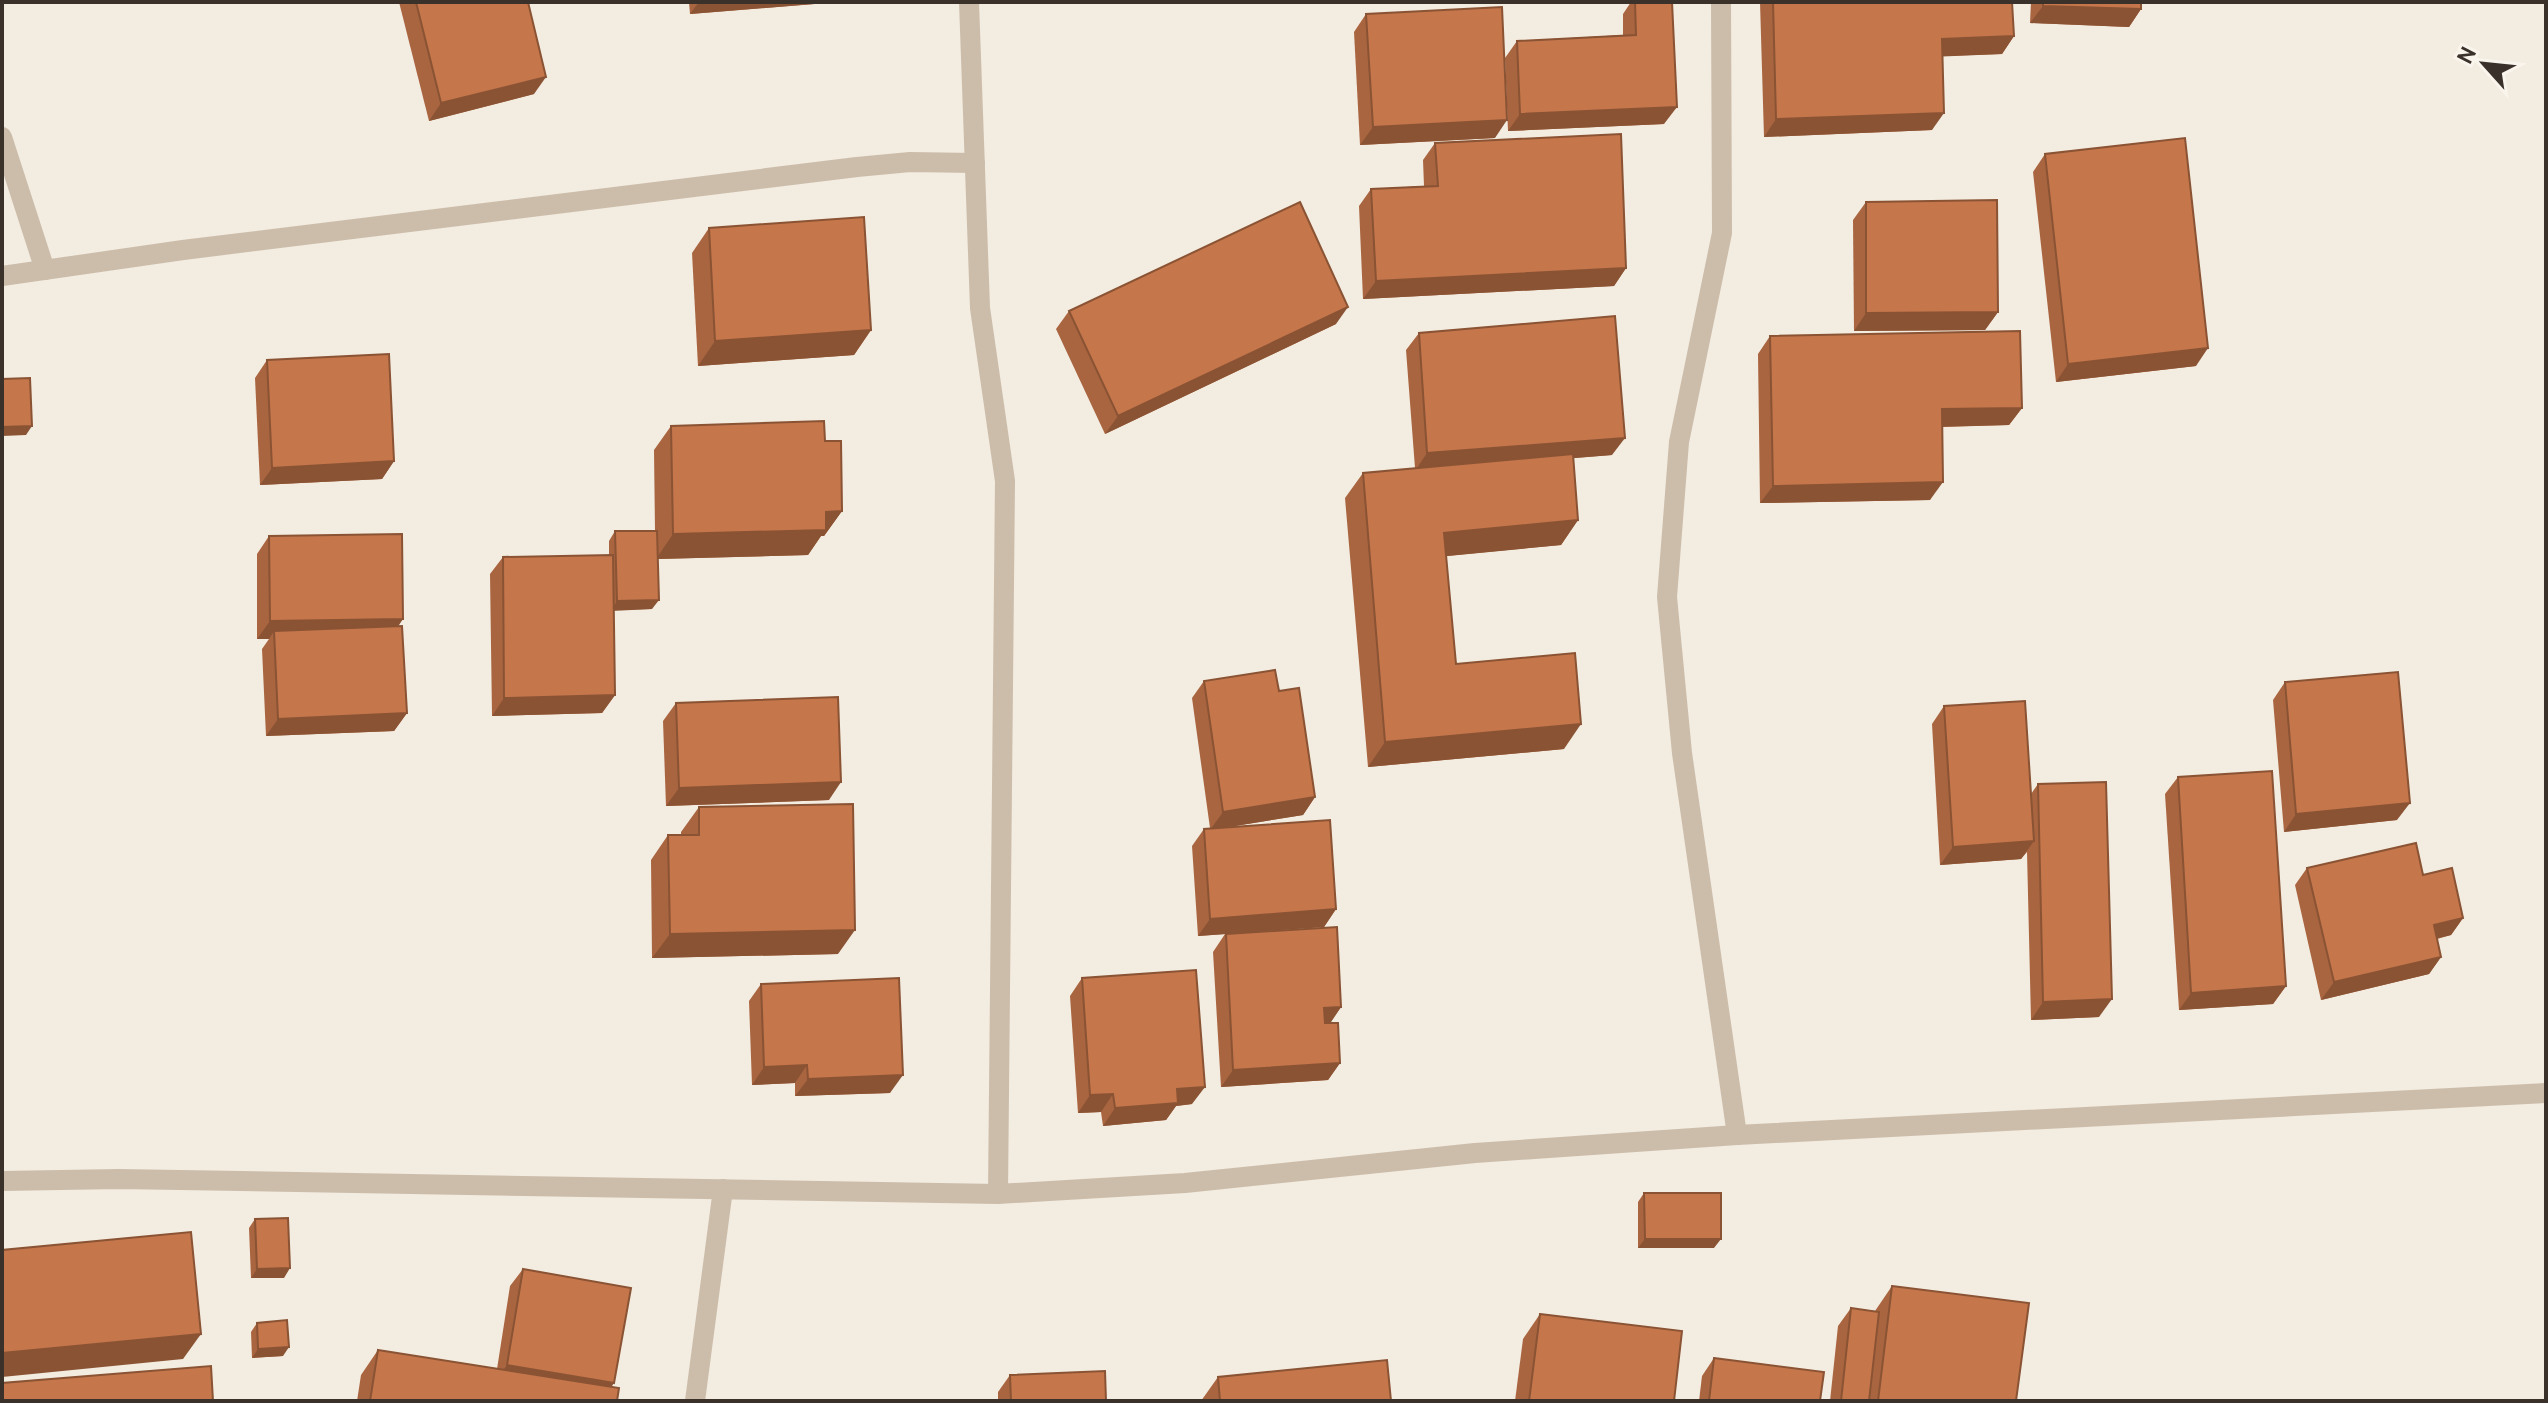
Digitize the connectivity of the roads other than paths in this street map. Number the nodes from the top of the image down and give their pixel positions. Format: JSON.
{"nodes":[{"id":1,"x":969,"y":2,"type":"edge"},
{"id":2,"x":1721,"y":2,"type":"edge"},
{"id":3,"x":2,"y":137,"type":"edge"},
{"id":4,"x":975,"y":163,"type":"junction"},
{"id":5,"x":45,"y":270,"type":"junction"},
{"id":6,"x":2,"y":276,"type":"edge"},
{"id":7,"x":2546,"y":1093,"type":"edge"},
{"id":8,"x":1737,"y":1135,"type":"junction"},
{"id":9,"x":2,"y":1181,"type":"edge"},
{"id":10,"x":723,"y":1189,"type":"junction"},
{"id":11,"x":998,"y":1194,"type":"junction"},
{"id":12,"x":695,"y":1401,"type":"edge"}],
"edges":[{"from":1,"to":4,"type":"street"},
{"from":2,"to":8,"type":"street"},
{"from":3,"to":5,"type":"street"},
{"from":4,"to":5,"type":"street"},
{"from":4,"to":11,"type":"street"},
{"from":5,"to":6,"type":"street"},
{"from":7,"to":8,"type":"street"},
{"from":8,"to":11,"type":"street"},
{"from":9,"to":10,"type":"street"},
{"from":10,"to":11,"type":"street"},
{"from":10,"to":12,"type":"street"}]}
